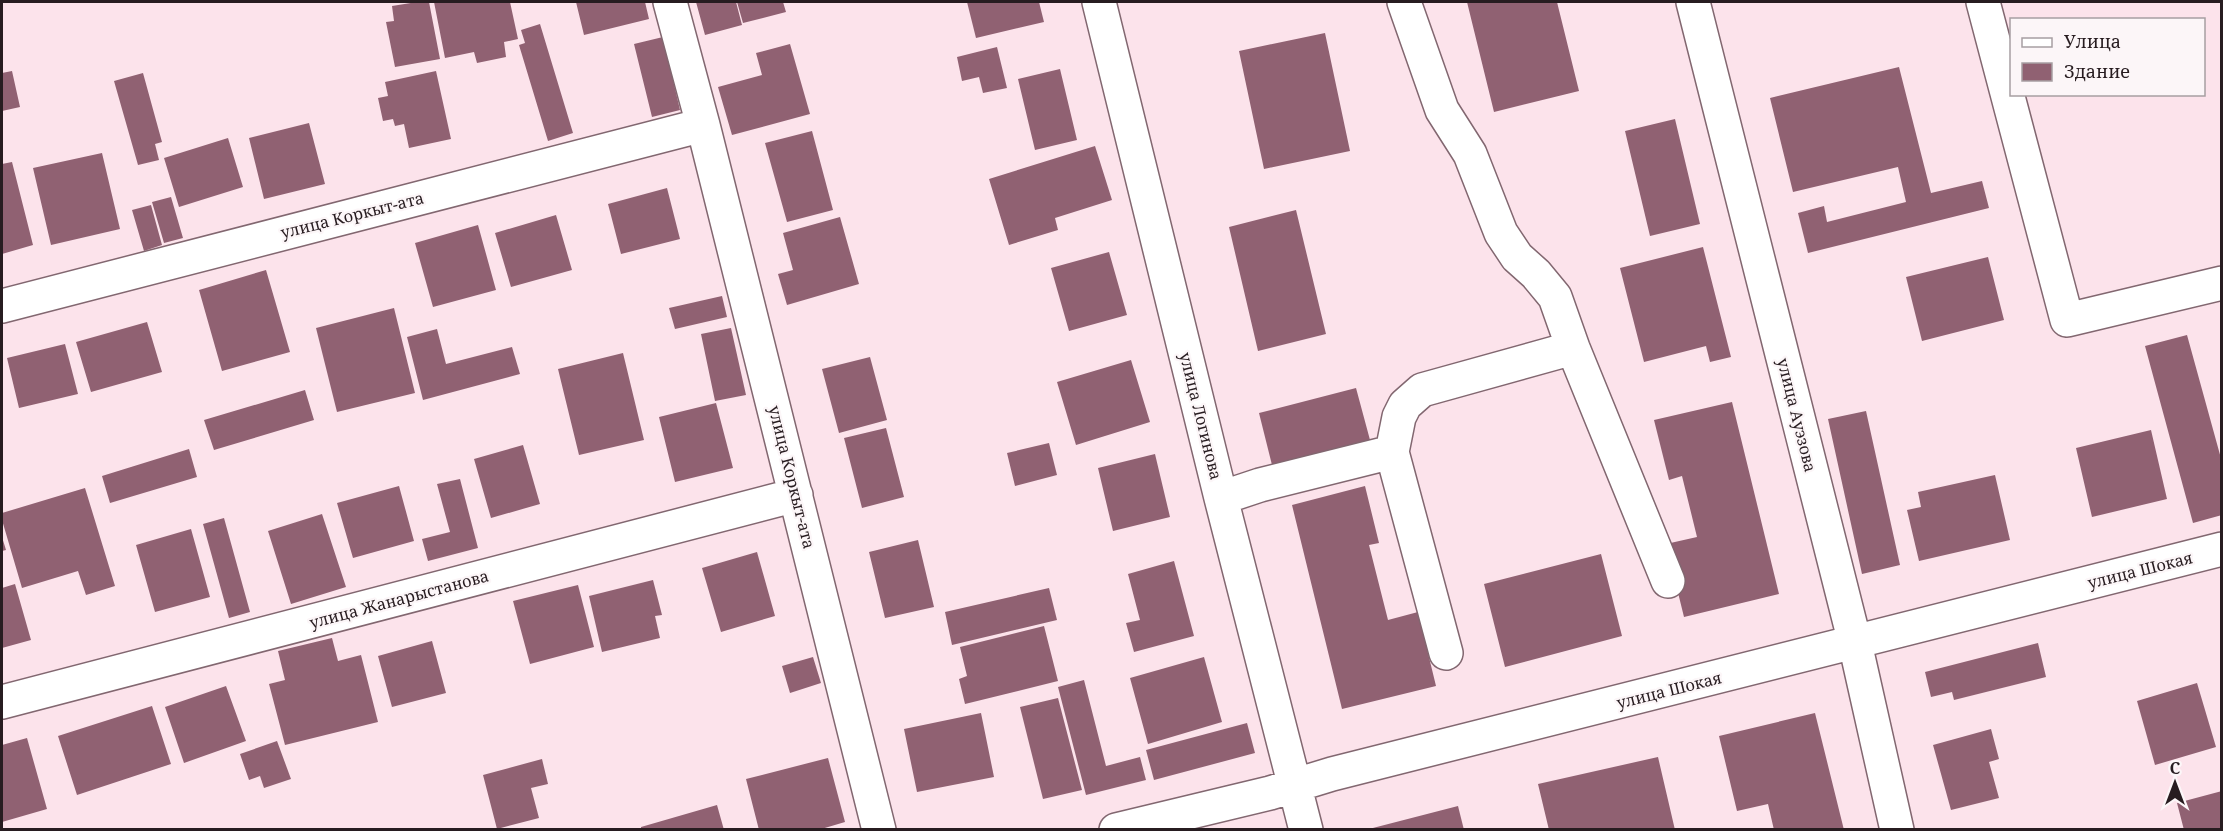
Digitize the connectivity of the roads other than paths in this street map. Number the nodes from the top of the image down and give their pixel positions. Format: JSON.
{"nodes":[{"id":1,"x":670,"y":2,"type":"edge"},
{"id":2,"x":1099,"y":2,"type":"edge"},
{"id":3,"x":1404,"y":2,"type":"edge"},
{"id":4,"x":1693,"y":2,"type":"edge"},
{"id":5,"x":1983,"y":2,"type":"edge"},
{"id":6,"x":703,"y":125,"type":"junction"},
{"id":7,"x":2222,"y":283,"type":"edge"},
{"id":8,"x":2,"y":306,"type":"edge"},
{"id":9,"x":1573,"y":348,"type":"junction"},
{"id":10,"x":1392,"y":452,"type":"junction"},
{"id":11,"x":796,"y":495,"type":"junction"},
{"id":12,"x":1221,"y":498,"type":"junction"},
{"id":13,"x":2221,"y":551,"type":"edge"},
{"id":14,"x":1668,"y":581,"type":"dead end"},
{"id":15,"x":1855,"y":643,"type":"junction"},
{"id":16,"x":1446,"y":653,"type":"dead end"},
{"id":17,"x":2,"y":702,"type":"edge"},
{"id":18,"x":1295,"y":785,"type":"junction"},
{"id":19,"x":879,"y":830,"type":"edge"},
{"id":20,"x":1116,"y":830,"type":"edge"},
{"id":21,"x":1306,"y":830,"type":"edge"},
{"id":22,"x":1897,"y":830,"type":"edge"}],
"edges":[{"from":1,"to":6,"type":"street","name":"улица Коркыт-ата"},
{"from":2,"to":12,"type":"street","name":"улица Логинова"},
{"from":3,"to":9,"type":"street"},
{"from":4,"to":15,"type":"street","name":"улица Ауэзова"},
{"from":5,"to":7,"type":"street"},
{"from":6,"to":8,"type":"street","name":"улица Коркыт-ата"},
{"from":6,"to":11,"type":"street","name":"улица Коркыт-ата"},
{"from":9,"to":10,"type":"street"},
{"from":9,"to":14,"type":"street"},
{"from":10,"to":12,"type":"street"},
{"from":10,"to":16,"type":"street"},
{"from":11,"to":17,"type":"street","name":"улица Жанарыстанова"},
{"from":11,"to":19,"type":"street","name":"улица Коркыт-ата"},
{"from":12,"to":18,"type":"street","name":"улица Логинова"},
{"from":13,"to":15,"type":"street","name":"улица Шокая"},
{"from":15,"to":18,"type":"street","name":"улица Шокая"},
{"from":15,"to":22,"type":"street","name":"улица Ауэзова"},
{"from":18,"to":20,"type":"street","name":"улица Шокая"},
{"from":18,"to":21,"type":"street","name":"улица Логинова"}]}
